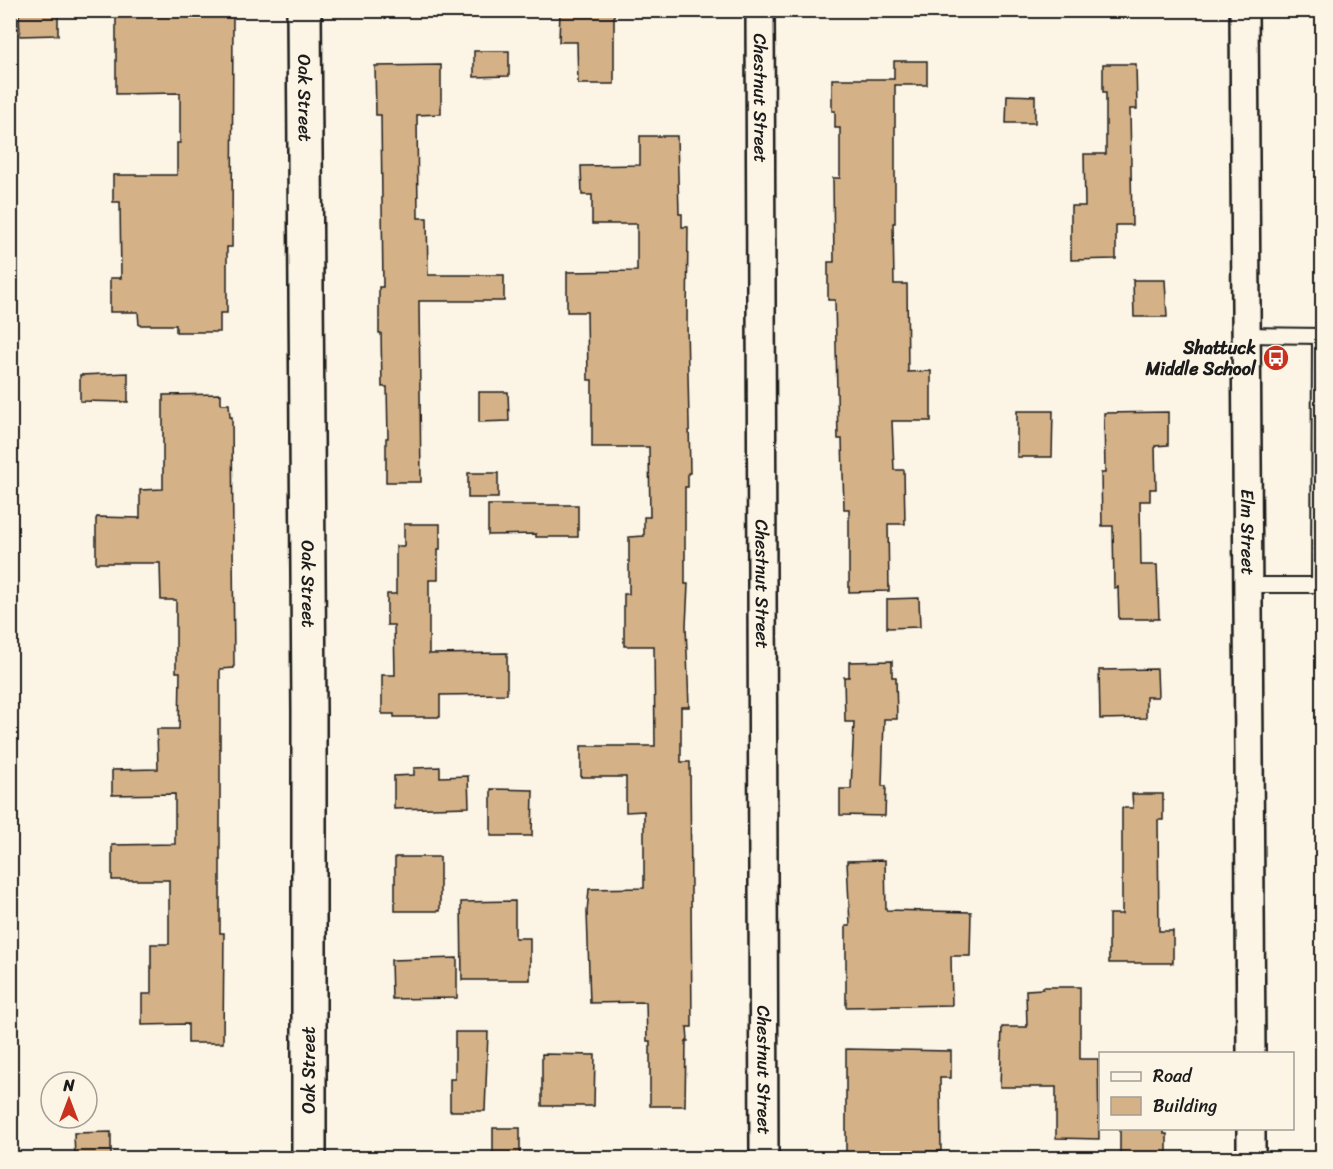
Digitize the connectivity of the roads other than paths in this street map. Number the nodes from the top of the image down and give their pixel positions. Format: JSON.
{"nodes":[{"id":1,"x":304,"y":10,"type":"edge"},
{"id":2,"x":760,"y":10,"type":"edge"},
{"id":3,"x":1244,"y":10,"type":"edge"},
{"id":4,"x":1247,"y":335,"type":"junction"},
{"id":5,"x":1321,"y":336,"type":"edge"},
{"id":6,"x":1248,"y":585,"type":"junction"},
{"id":7,"x":1321,"y":585,"type":"edge"},
{"id":8,"x":1251,"y":1052,"type":"edge"},
{"id":9,"x":1251,"y":1130,"type":"edge"},
{"id":10,"x":309,"y":1158,"type":"edge"},
{"id":11,"x":764,"y":1158,"type":"edge"},
{"id":12,"x":1251,"y":1158,"type":"edge"}],
"edges":[{"from":1,"to":10,"type":"street","name":"Oak Street"},
{"from":2,"to":11,"type":"street","name":"Chestnut Street"},
{"from":3,"to":4,"type":"street","name":"Elm Street"},
{"from":4,"to":5,"type":"lane"},
{"from":4,"to":6,"type":"street","name":"Elm Street"},
{"from":5,"to":7,"type":"lane"},
{"from":6,"to":7,"type":"lane"},
{"from":6,"to":8,"type":"street","name":"Elm Street"},
{"from":9,"to":12,"type":"street"}]}
